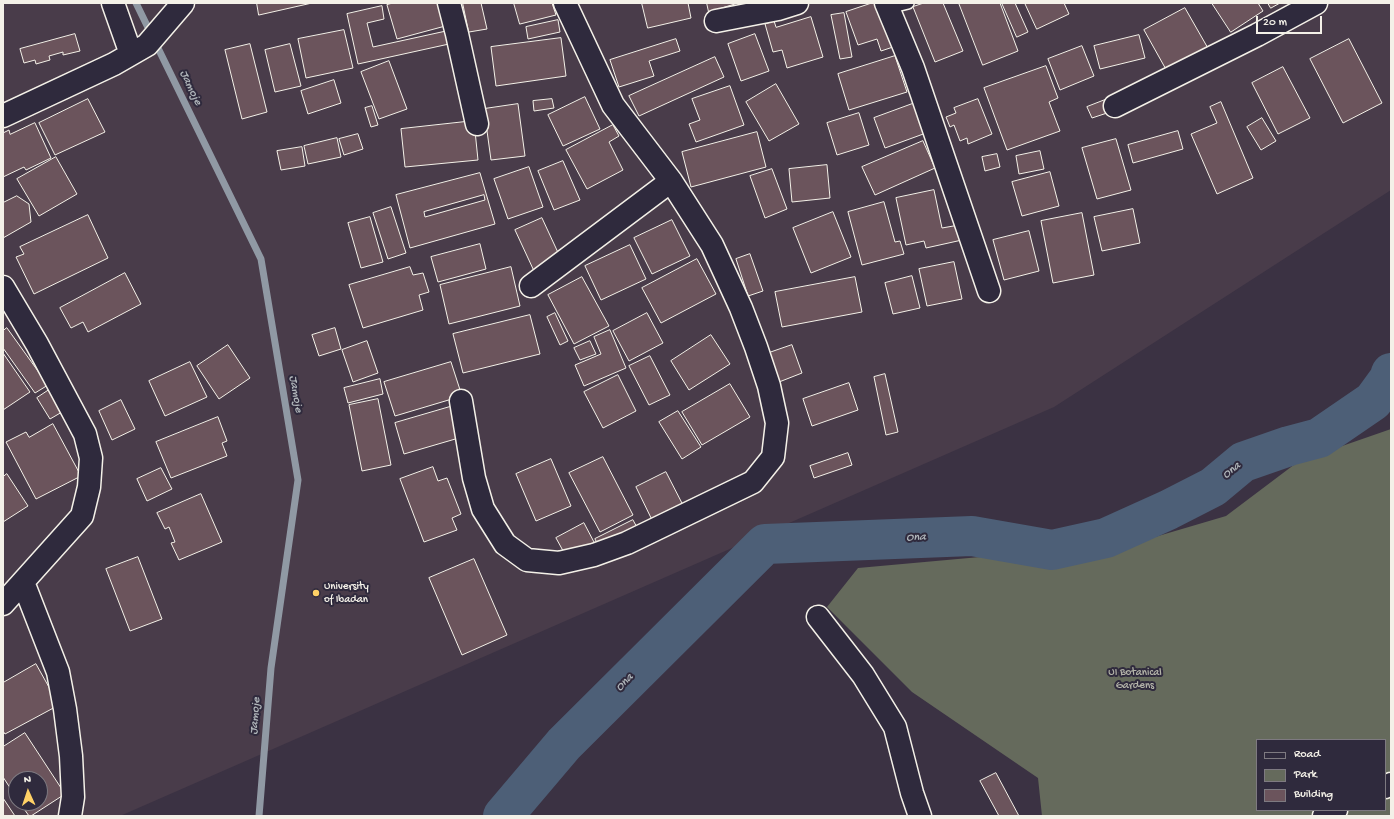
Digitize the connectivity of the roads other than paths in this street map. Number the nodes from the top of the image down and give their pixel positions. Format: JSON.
{"nodes":[{"id":1,"x":113,"y":3,"type":"edge"},
{"id":2,"x":183,"y":3,"type":"edge"},
{"id":3,"x":449,"y":3,"type":"edge"},
{"id":4,"x":565,"y":3,"type":"edge"},
{"id":5,"x":797,"y":3,"type":"edge"},
{"id":6,"x":1316,"y":3,"type":"edge"},
{"id":7,"x":894,"y":5,"type":"edge"},
{"id":8,"x":716,"y":21,"type":"dead end"},
{"id":9,"x":130,"y":54,"type":"junction"},
{"id":10,"x":1115,"y":106,"type":"dead end"},
{"id":11,"x":3,"y":116,"type":"edge"},
{"id":12,"x":477,"y":124,"type":"dead end"},
{"id":13,"x":671,"y":181,"type":"junction"},
{"id":14,"x":532,"y":286,"type":"dead end"},
{"id":15,"x":3,"y":287,"type":"edge"},
{"id":16,"x":990,"y":291,"type":"dead end"},
{"id":17,"x":461,"y":401,"type":"dead end"},
{"id":18,"x":22,"y":582,"type":"junction"},
{"id":19,"x":3,"y":604,"type":"edge"},
{"id":20,"x":818,"y":617,"type":"dead end"},
{"id":21,"x":1334,"y":811,"type":"edge"},
{"id":22,"x":70,"y":816,"type":"edge"},
{"id":23,"x":920,"y":816,"type":"edge"},
{"id":24,"x":1324,"y":816,"type":"edge"}],
"edges":[{"from":1,"to":9,"type":"street"},
{"from":2,"to":9,"type":"street"},
{"from":3,"to":12,"type":"street"},
{"from":4,"to":13,"type":"street"},
{"from":5,"to":8,"type":"street"},
{"from":6,"to":10,"type":"street"},
{"from":7,"to":16,"type":"street"},
{"from":9,"to":11,"type":"street"},
{"from":13,"to":14,"type":"street"},
{"from":13,"to":17,"type":"street"},
{"from":15,"to":18,"type":"street"},
{"from":18,"to":19,"type":"street"},
{"from":18,"to":22,"type":"street"},
{"from":20,"to":23,"type":"street"},
{"from":21,"to":24,"type":"street"}]}
